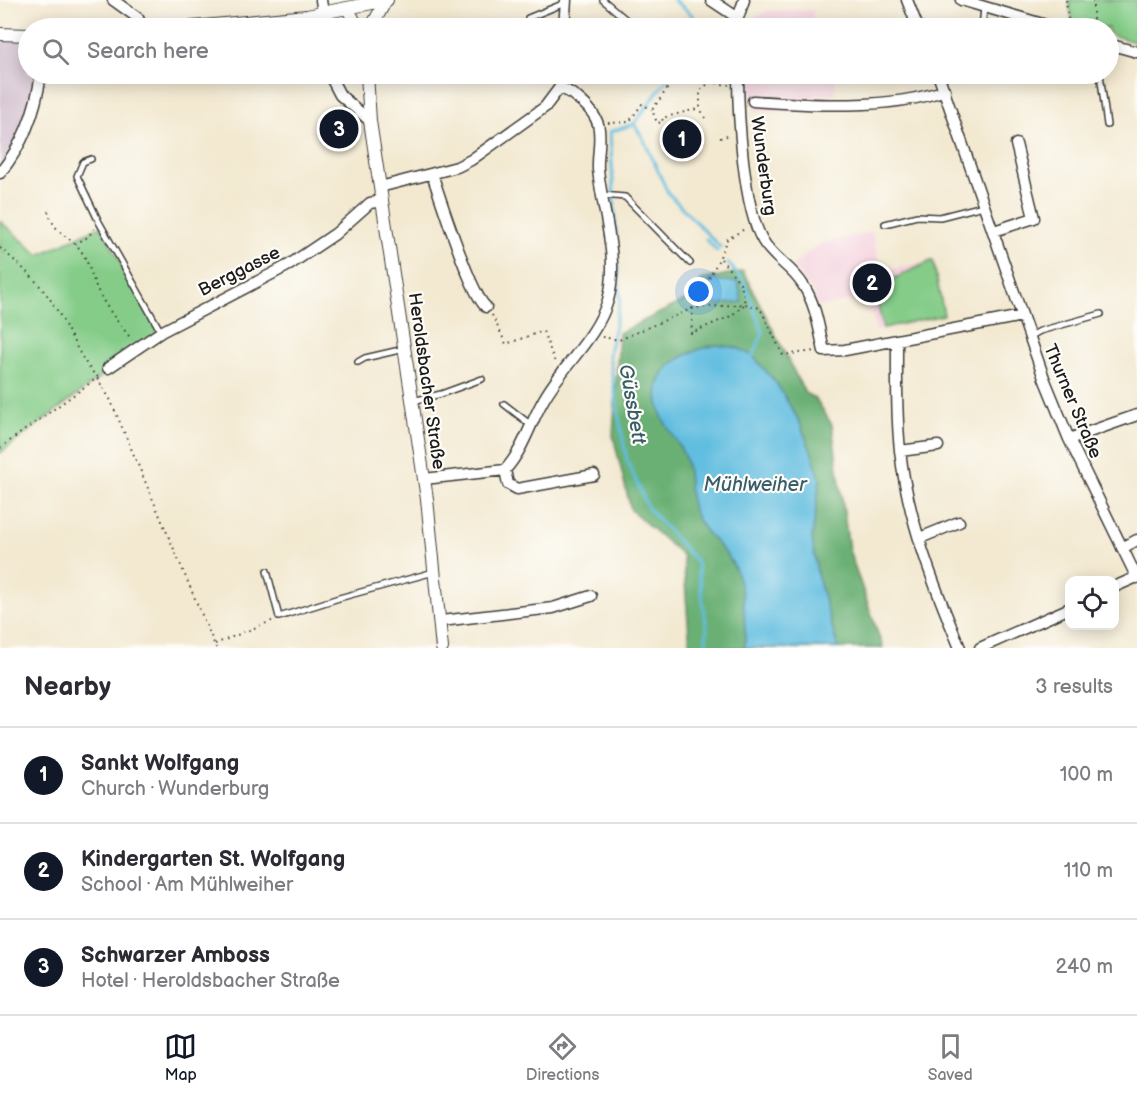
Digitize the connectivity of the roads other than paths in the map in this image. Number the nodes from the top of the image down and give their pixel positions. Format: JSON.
{"nodes":[{"id":1,"x":113,"y":0,"type":"edge"},
{"id":2,"x":321,"y":0,"type":"edge"},
{"id":3,"x":386,"y":0,"type":"edge"},
{"id":4,"x":603,"y":0,"type":"edge"},
{"id":5,"x":711,"y":0,"type":"edge"},
{"id":6,"x":744,"y":0,"type":"edge"},
{"id":7,"x":907,"y":0,"type":"edge"},
{"id":8,"x":961,"y":0,"type":"edge"},
{"id":9,"x":565,"y":2,"type":"edge"},
{"id":10,"x":984,"y":7,"type":"junction"},
{"id":11,"x":348,"y":9,"type":"junction"},
{"id":12,"x":323,"y":13,"type":"junction"},
{"id":13,"x":138,"y":18,"type":"edge"},
{"id":14,"x":315,"y":18,"type":"edge"},
{"id":15,"x":353,"y":18,"type":"edge"},
{"id":16,"x":376,"y":18,"type":"edge"},
{"id":17,"x":528,"y":18,"type":"dead end"},
{"id":18,"x":564,"y":18,"type":"edge"},
{"id":19,"x":624,"y":18,"type":"edge"},
{"id":20,"x":732,"y":18,"type":"edge"},
{"id":21,"x":739,"y":18,"type":"edge"},
{"id":22,"x":914,"y":18,"type":"edge"},
{"id":23,"x":983,"y":18,"type":"edge"},
{"id":24,"x":1022,"y":18,"type":"edge"},
{"id":25,"x":0,"y":34,"type":"edge"},
{"id":26,"x":18,"y":35,"type":"edge"},
{"id":27,"x":1119,"y":47,"type":"edge"},
{"id":28,"x":1137,"y":52,"type":"edge"},
{"id":29,"x":39,"y":84,"type":"edge"},
{"id":30,"x":334,"y":84,"type":"edge"},
{"id":31,"x":367,"y":84,"type":"edge"},
{"id":32,"x":560,"y":84,"type":"edge"},
{"id":33,"x":738,"y":84,"type":"edge"},
{"id":34,"x":942,"y":84,"type":"edge"},
{"id":35,"x":1101,"y":84,"type":"edge"},
{"id":36,"x":560,"y":87,"type":"junction"},
{"id":37,"x":945,"y":90,"type":"junction"},
{"id":38,"x":753,"y":101,"type":"dead end"},
{"id":39,"x":370,"y":121,"type":"junction"},
{"id":40,"x":1107,"y":124,"type":"dead end"},
{"id":41,"x":1016,"y":144,"type":"dead end"},
{"id":42,"x":91,"y":159,"type":"dead end"},
{"id":43,"x":0,"y":174,"type":"edge"},
{"id":44,"x":432,"y":174,"type":"junction"},
{"id":45,"x":380,"y":187,"type":"junction"},
{"id":46,"x":602,"y":195,"type":"junction"},
{"id":47,"x":382,"y":201,"type":"junction"},
{"id":48,"x":985,"y":206,"type":"junction"},
{"id":49,"x":885,"y":224,"type":"dead end"},
{"id":50,"x":994,"y":231,"type":"junction"},
{"id":51,"x":690,"y":263,"type":"dead end"},
{"id":52,"x":486,"y":308,"type":"road end"},
{"id":53,"x":1101,"y":314,"type":"dead end"},
{"id":54,"x":1022,"y":316,"type":"junction"},
{"id":55,"x":161,"y":332,"type":"junction"},
{"id":56,"x":1029,"y":337,"type":"junction"},
{"id":57,"x":897,"y":340,"type":"junction"},
{"id":58,"x":404,"y":349,"type":"junction"},
{"id":59,"x":358,"y":362,"type":"dead end"},
{"id":60,"x":108,"y":368,"type":"road end"},
{"id":61,"x":482,"y":379,"type":"dead end"},
{"id":62,"x":412,"y":401,"type":"junction"},
{"id":63,"x":504,"y":404,"type":"dead end"},
{"id":64,"x":1137,"y":415,"type":"edge"},
{"id":65,"x":531,"y":425,"type":"junction"},
{"id":66,"x":1069,"y":439,"type":"junction"},
{"id":67,"x":938,"y":446,"type":"dead end"},
{"id":68,"x":900,"y":451,"type":"junction"},
{"id":69,"x":505,"y":470,"type":"junction"},
{"id":70,"x":594,"y":475,"type":"dead end"},
{"id":71,"x":424,"y":479,"type":"junction"},
{"id":72,"x":959,"y":522,"type":"dead end"},
{"id":73,"x":920,"y":538,"type":"junction"},
{"id":74,"x":1137,"y":540,"type":"edge"},
{"id":75,"x":1122,"y":548,"type":"junction"},
{"id":76,"x":267,"y":571,"type":"dead end"},
{"id":77,"x":436,"y":572,"type":"junction"},
{"id":78,"x":1137,"y":578,"type":"edge"},
{"id":79,"x":1119,"y":585,"type":"edge"},
{"id":80,"x":591,"y":596,"type":"dead end"},
{"id":81,"x":1065,"y":611,"type":"edge"},
{"id":82,"x":441,"y":621,"type":"junction"},
{"id":83,"x":1005,"y":643,"type":"edge"},
{"id":84,"x":442,"y":648,"type":"edge"},
{"id":85,"x":960,"y":648,"type":"edge"},
{"id":86,"x":980,"y":648,"type":"edge"}],
"edges":[{"from":1,"to":13,"type":"street"},
{"from":2,"to":12,"type":"street"},
{"from":3,"to":11,"type":"street"},
{"from":3,"to":16,"type":"street"},
{"from":4,"to":19,"type":"lane"},
{"from":5,"to":20,"type":"street"},
{"from":6,"to":21,"type":"street"},
{"from":7,"to":22,"type":"street"},
{"from":8,"to":10,"type":"street"},
{"from":9,"to":17,"type":"lane"},
{"from":9,"to":18,"type":"street"},
{"from":10,"to":23,"type":"lane"},
{"from":10,"to":24,"type":"street"},
{"from":11,"to":12,"type":"street"},
{"from":11,"to":15,"type":"street"},
{"from":12,"to":14,"type":"street"},
{"from":25,"to":26,"type":"street"},
{"from":27,"to":28,"type":"street"},
{"from":29,"to":43,"type":"street"},
{"from":30,"to":39,"type":"street"},
{"from":31,"to":39,"type":"street","name":"Heroldsbacher Straße"},
{"from":32,"to":36,"type":"street"},
{"from":33,"to":57,"type":"street","name":"Wunderburg"},
{"from":34,"to":37,"type":"street","name":"Thurner Straße"},
{"from":35,"to":40,"type":"lane"},
{"from":36,"to":44,"type":"street"},
{"from":36,"to":46,"type":"street"},
{"from":37,"to":38,"type":"street"},
{"from":37,"to":48,"type":"street","name":"Thurner Straße"},
{"from":39,"to":45,"type":"street","name":"Heroldsbacher Straße"},
{"from":41,"to":50,"type":"street"},
{"from":42,"to":55,"type":"lane"},
{"from":44,"to":45,"type":"street"},
{"from":44,"to":52,"type":"street"},
{"from":45,"to":47,"type":"street","name":"Heroldsbacher Straße"},
{"from":46,"to":51,"type":"lane"},
{"from":46,"to":65,"type":"street"},
{"from":47,"to":55,"type":"street","name":"Berggasse"},
{"from":47,"to":58,"type":"street","name":"Heroldsbacher Straße"},
{"from":48,"to":49,"type":"lane"},
{"from":48,"to":50,"type":"street","name":"Thurner Straße"},
{"from":50,"to":54,"type":"street","name":"Thurner Straße"},
{"from":53,"to":56,"type":"lane"},
{"from":54,"to":56,"type":"street","name":"Thurner Straße"},
{"from":54,"to":57,"type":"street"},
{"from":55,"to":60,"type":"street","name":"Berggasse"},
{"from":56,"to":66,"type":"street","name":"Thurner Straße"},
{"from":57,"to":68,"type":"street"},
{"from":58,"to":59,"type":"lane"},
{"from":58,"to":62,"type":"street","name":"Heroldsbacher Straße"},
{"from":61,"to":62,"type":"lane"},
{"from":62,"to":71,"type":"street","name":"Heroldsbacher Straße"},
{"from":63,"to":65,"type":"lane"},
{"from":64,"to":66,"type":"street"},
{"from":65,"to":69,"type":"street"},
{"from":66,"to":75,"type":"street","name":"Thurner Straße"},
{"from":67,"to":68,"type":"street"},
{"from":68,"to":73,"type":"street"},
{"from":69,"to":70,"type":"street"},
{"from":69,"to":71,"type":"street"},
{"from":71,"to":77,"type":"street","name":"Heroldsbacher Straße"},
{"from":72,"to":73,"type":"street"},
{"from":73,"to":85,"type":"street"},
{"from":74,"to":75,"type":"street"},
{"from":75,"to":78,"type":"street","name":"Thurner Straße"},
{"from":76,"to":77,"type":"lane"},
{"from":77,"to":82,"type":"street","name":"Heroldsbacher Straße"},
{"from":78,"to":79,"type":"street"},
{"from":80,"to":82,"type":"street"},
{"from":81,"to":83,"type":"street"},
{"from":82,"to":84,"type":"street","name":"Heroldsbacher Straße"},
{"from":83,"to":86,"type":"street"}]}
